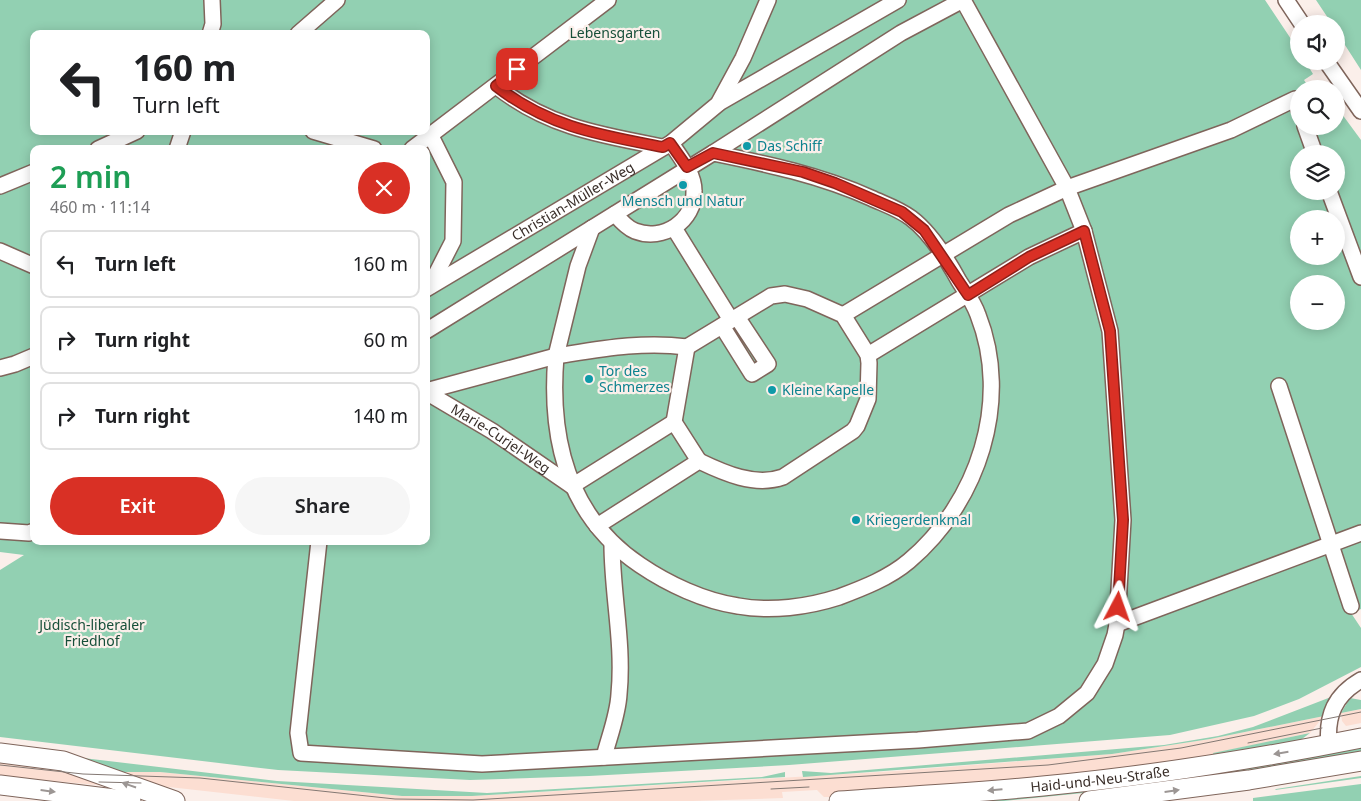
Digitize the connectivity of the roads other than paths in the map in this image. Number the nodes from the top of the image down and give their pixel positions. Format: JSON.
{"nodes":[{"id":1,"x":212,"y":0,"type":"edge"},
{"id":2,"x":337,"y":0,"type":"edge"},
{"id":3,"x":608,"y":0,"type":"edge"},
{"id":4,"x":768,"y":0,"type":"edge"},
{"id":5,"x":898,"y":0,"type":"edge"},
{"id":6,"x":963,"y":0,"type":"edge"},
{"id":7,"x":1286,"y":0,"type":"edge"},
{"id":8,"x":1296,"y":15,"type":"edge"},
{"id":9,"x":211,"y":30,"type":"edge"},
{"id":10,"x":303,"y":30,"type":"edge"},
{"id":11,"x":1332,"y":70,"type":"edge"},
{"id":12,"x":496,"y":86,"type":"junction"},
{"id":13,"x":1290,"y":101,"type":"edge"},
{"id":14,"x":718,"y":104,"type":"junction"},
{"id":15,"x":1361,"y":111,"type":"edge"},
{"id":16,"x":128,"y":135,"type":"edge"},
{"id":17,"x":327,"y":135,"type":"edge"},
{"id":18,"x":431,"y":136,"type":"junction"},
{"id":19,"x":107,"y":145,"type":"edge"},
{"id":20,"x":360,"y":145,"type":"edge"},
{"id":21,"x":418,"y":145,"type":"edge"},
{"id":22,"x":667,"y":145,"type":"junction"},
{"id":23,"x":713,"y":153,"type":"junction"},
{"id":24,"x":687,"y":167,"type":"junction"},
{"id":25,"x":30,"y":174,"type":"edge"},
{"id":26,"x":0,"y":186,"type":"edge"},
{"id":27,"x":1067,"y":188,"type":"junction"},
{"id":28,"x":1332,"y":200,"type":"edge"},
{"id":29,"x":615,"y":214,"type":"junction"},
{"id":30,"x":592,"y":228,"type":"junction"},
{"id":31,"x":674,"y":228,"type":"junction"},
{"id":32,"x":1084,"y":231,"type":"junction"},
{"id":33,"x":0,"y":251,"type":"edge"},
{"id":34,"x":942,"y":254,"type":"junction"},
{"id":35,"x":30,"y":264,"type":"edge"},
{"id":36,"x":1361,"y":277,"type":"edge"},
{"id":37,"x":430,"y":284,"type":"edge"},
{"id":38,"x":430,"y":287,"type":"edge"},
{"id":39,"x":968,"y":295,"type":"junction"},
{"id":40,"x":843,"y":315,"type":"junction"},
{"id":41,"x":730,"y":321,"type":"junction"},
{"id":42,"x":430,"y":329,"type":"edge"},
{"id":43,"x":687,"y":347,"type":"junction"},
{"id":44,"x":868,"y":355,"type":"junction"},
{"id":45,"x":556,"y":356,"type":"junction"},
{"id":46,"x":30,"y":358,"type":"edge"},
{"id":47,"x":0,"y":368,"type":"edge"},
{"id":48,"x":1280,"y":386,"type":"dead end"},
{"id":49,"x":430,"y":391,"type":"edge"},
{"id":50,"x":430,"y":394,"type":"edge"},
{"id":51,"x":674,"y":422,"type":"junction"},
{"id":52,"x":699,"y":460,"type":"junction"},
{"id":53,"x":572,"y":486,"type":"junction"},
{"id":54,"x":597,"y":526,"type":"junction"},
{"id":55,"x":30,"y":528,"type":"edge"},
{"id":56,"x":0,"y":531,"type":"edge"},
{"id":57,"x":1361,"y":534,"type":"edge"},
{"id":58,"x":612,"y":544,"type":"junction"},
{"id":59,"x":1332,"y":544,"type":"junction"},
{"id":60,"x":319,"y":545,"type":"edge"},
{"id":61,"x":1351,"y":606,"type":"dead end"},
{"id":62,"x":1117,"y":624,"type":"junction"},
{"id":63,"x":1361,"y":680,"type":"edge"},
{"id":64,"x":1361,"y":738,"type":"edge"},
{"id":65,"x":1329,"y":745,"type":"junction"},
{"id":66,"x":0,"y":753,"type":"edge"},
{"id":67,"x":604,"y":757,"type":"junction"},
{"id":68,"x":1361,"y":761,"type":"edge"},
{"id":69,"x":0,"y":785,"type":"edge"},
{"id":70,"x":131,"y":801,"type":"edge"},
{"id":71,"x":175,"y":801,"type":"edge"},
{"id":72,"x":846,"y":801,"type":"edge"},
{"id":73,"x":1089,"y":801,"type":"edge"}],
"edges":[{"from":1,"to":9,"type":"street"},
{"from":2,"to":10,"type":"street"},
{"from":3,"to":12,"type":"street"},
{"from":4,"to":14,"type":"street","name":"Christian-Müller-Weg"},
{"from":5,"to":14,"type":"street"},
{"from":6,"to":23,"type":"street"},
{"from":6,"to":27,"type":"street"},
{"from":7,"to":8,"type":"street"},
{"from":11,"to":15,"type":"street"},
{"from":12,"to":18,"type":"street"},
{"from":12,"to":22,"type":"street"},
{"from":13,"to":27,"type":"street"},
{"from":14,"to":22,"type":"street","name":"Christian-Müller-Weg"},
{"from":16,"to":19,"type":"street"},
{"from":17,"to":20,"type":"street"},
{"from":18,"to":21,"type":"street"},
{"from":18,"to":37,"type":"street"},
{"from":22,"to":24,"type":"street"},
{"from":22,"to":38,"type":"street","name":"Christian-Müller-Weg"},
{"from":23,"to":24,"type":"street"},
{"from":23,"to":34,"type":"street"},
{"from":24,"to":29,"type":"street"},
{"from":24,"to":31,"type":"street"},
{"from":25,"to":26,"type":"street"},
{"from":27,"to":32,"type":"street"},
{"from":27,"to":34,"type":"street"},
{"from":28,"to":36,"type":"street"},
{"from":29,"to":30,"type":"street"},
{"from":29,"to":31,"type":"street"},
{"from":30,"to":42,"type":"street"},
{"from":30,"to":45,"type":"street"},
{"from":31,"to":41,"type":"street"},
{"from":32,"to":39,"type":"street"},
{"from":32,"to":62,"type":"street"},
{"from":33,"to":35,"type":"street"},
{"from":34,"to":39,"type":"street"},
{"from":34,"to":40,"type":"street"},
{"from":39,"to":44,"type":"street"},
{"from":39,"to":58,"type":"street"},
{"from":40,"to":41,"type":"street"},
{"from":40,"to":44,"type":"street"},
{"from":41,"to":43,"type":"street"},
{"from":43,"to":45,"type":"street"},
{"from":43,"to":51,"type":"street"},
{"from":44,"to":52,"type":"street"},
{"from":45,"to":49,"type":"street"},
{"from":45,"to":53,"type":"street"},
{"from":46,"to":47,"type":"street"},
{"from":48,"to":59,"type":"street"},
{"from":50,"to":53,"type":"street","name":"Marie-Curjel-Weg"},
{"from":51,"to":52,"type":"street"},
{"from":51,"to":53,"type":"street"},
{"from":52,"to":54,"type":"street"},
{"from":53,"to":54,"type":"street"},
{"from":54,"to":58,"type":"street"},
{"from":55,"to":56,"type":"street"},
{"from":57,"to":59,"type":"street"},
{"from":58,"to":67,"type":"street"},
{"from":59,"to":61,"type":"street"},
{"from":59,"to":62,"type":"street"},
{"from":60,"to":67,"type":"street"},
{"from":62,"to":67,"type":"street"},
{"from":63,"to":65,"type":"street"},
{"from":64,"to":65,"type":"main road","name":"Haid-und-Neu-Straße"},
{"from":65,"to":72,"type":"main road","name":"Haid-und-Neu-Straße","one_way":true},
{"from":71,"to":66,"type":"main road","one_way":true},
{"from":73,"to":68,"type":"main road","name":"Haid-und-Neu-Straße","one_way":true},
{"from":69,"to":70,"type":"main road","one_way":true}]}
